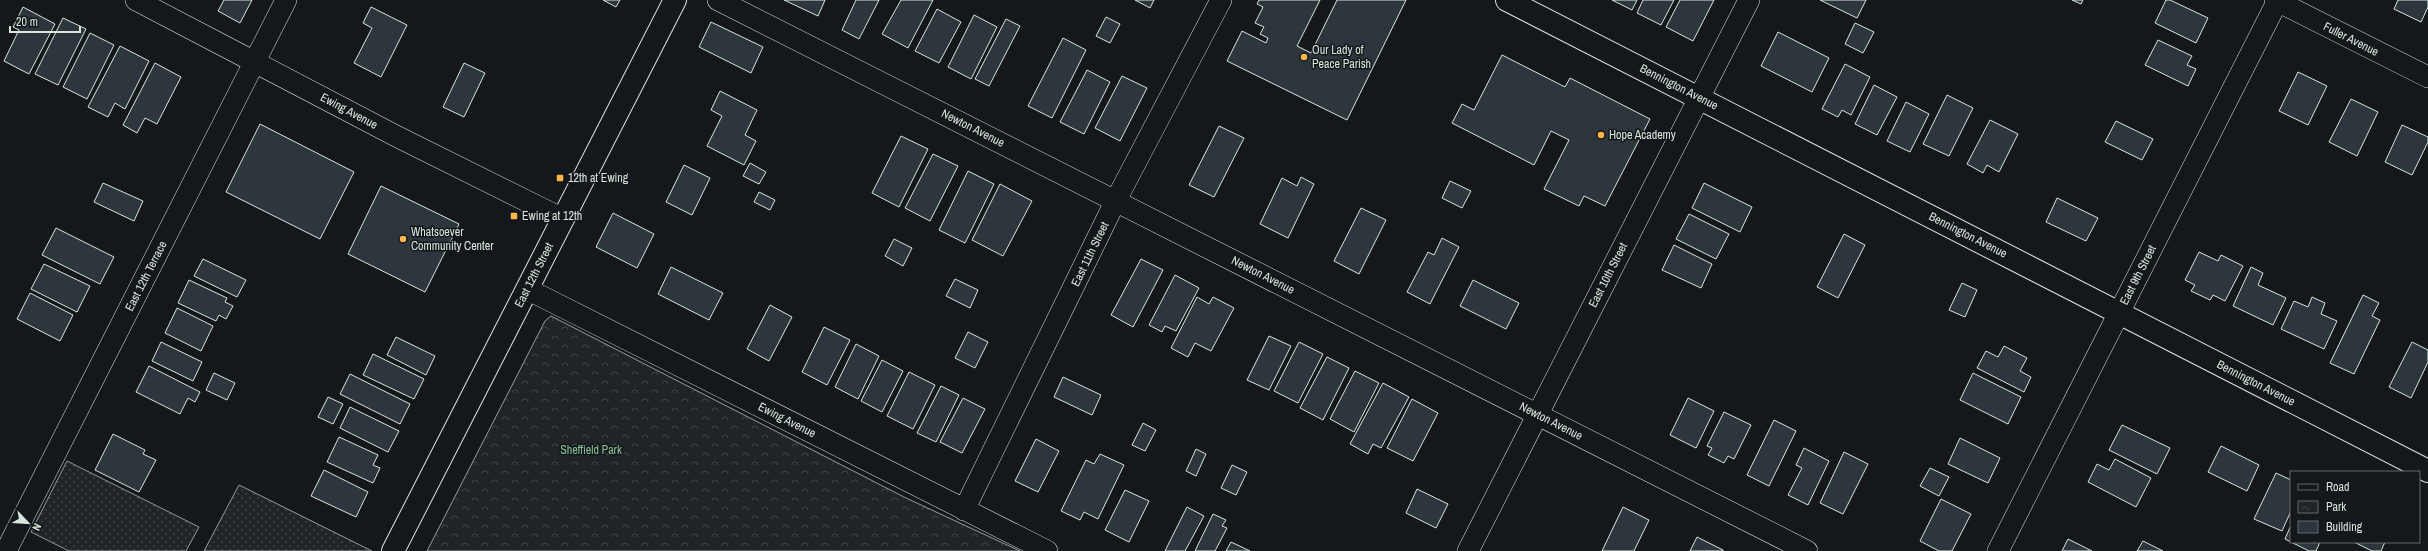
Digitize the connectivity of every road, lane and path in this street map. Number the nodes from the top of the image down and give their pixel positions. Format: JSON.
{"nodes":[{"id":1,"x":136,"y":0,"type":"edge"},
{"id":2,"x":286,"y":0,"type":"edge"},
{"id":3,"x":675,"y":0,"type":"edge"},
{"id":4,"x":718,"y":0,"type":"edge"},
{"id":5,"x":1221,"y":0,"type":"edge"},
{"id":6,"x":1507,"y":0,"type":"edge"},
{"id":7,"x":1749,"y":0,"type":"edge"},
{"id":8,"x":2277,"y":0,"type":"edge"},
{"id":9,"x":255,"y":62,"type":"junction"},
{"id":10,"x":2428,"y":77,"type":"edge"},
{"id":11,"x":1699,"y":97,"type":"junction"},
{"id":12,"x":1116,"y":200,"type":"junction"},
{"id":13,"x":563,"y":219,"type":"junction"},
{"id":14,"x":527,"y":289,"type":"junction"},
{"id":15,"x":2118,"y":313,"type":"junction"},
{"id":16,"x":1537,"y":414,"type":"junction"},
{"id":17,"x":2428,"y":471,"type":"edge"},
{"id":18,"x":964,"y":510,"type":"junction"},
{"id":19,"x":6,"y":551,"type":"edge"},
{"id":20,"x":393,"y":551,"type":"edge"},
{"id":21,"x":1047,"y":551,"type":"edge"},
{"id":22,"x":1468,"y":551,"type":"edge"},
{"id":23,"x":1807,"y":551,"type":"edge"},
{"id":24,"x":1998,"y":551,"type":"edge"}],
"edges":[{"from":1,"to":9,"type":"street","name":"Ewing Avenue"},
{"from":2,"to":9,"type":"street","name":"East 12th Terrace"},
{"from":3,"to":13,"type":"street","name":"East 12th Street"},
{"from":4,"to":12,"type":"street","name":"Newton Avenue"},
{"from":5,"to":12,"type":"street","name":"East 11th Street"},
{"from":6,"to":11,"type":"street","name":"Bennington Avenue"},
{"from":7,"to":11,"type":"street","name":"East 10th Street"},
{"from":8,"to":10,"type":"street","name":"Fuller Avenue"},
{"from":8,"to":15,"type":"street","name":"East 9th Street"},
{"from":9,"to":13,"type":"street","name":"Ewing Avenue"},
{"from":9,"to":19,"type":"street","name":"East 12th Terrace"},
{"from":11,"to":15,"type":"street","name":"Bennington Avenue"},
{"from":11,"to":16,"type":"street","name":"East 10th Street"},
{"from":12,"to":16,"type":"street","name":"Newton Avenue"},
{"from":12,"to":18,"type":"street","name":"East 11th Street"},
{"from":13,"to":14,"type":"street","name":"East 12th Street"},
{"from":14,"to":18,"type":"street","name":"Ewing Avenue"},
{"from":14,"to":20,"type":"street","name":"East 12th Street"},
{"from":15,"to":17,"type":"street","name":"Bennington Avenue"},
{"from":15,"to":24,"type":"street","name":"East 9th Street"},
{"from":16,"to":22,"type":"street","name":"East 10th Street"},
{"from":16,"to":23,"type":"street","name":"Newton Avenue"},
{"from":18,"to":21,"type":"street","name":"Ewing Avenue"}]}
